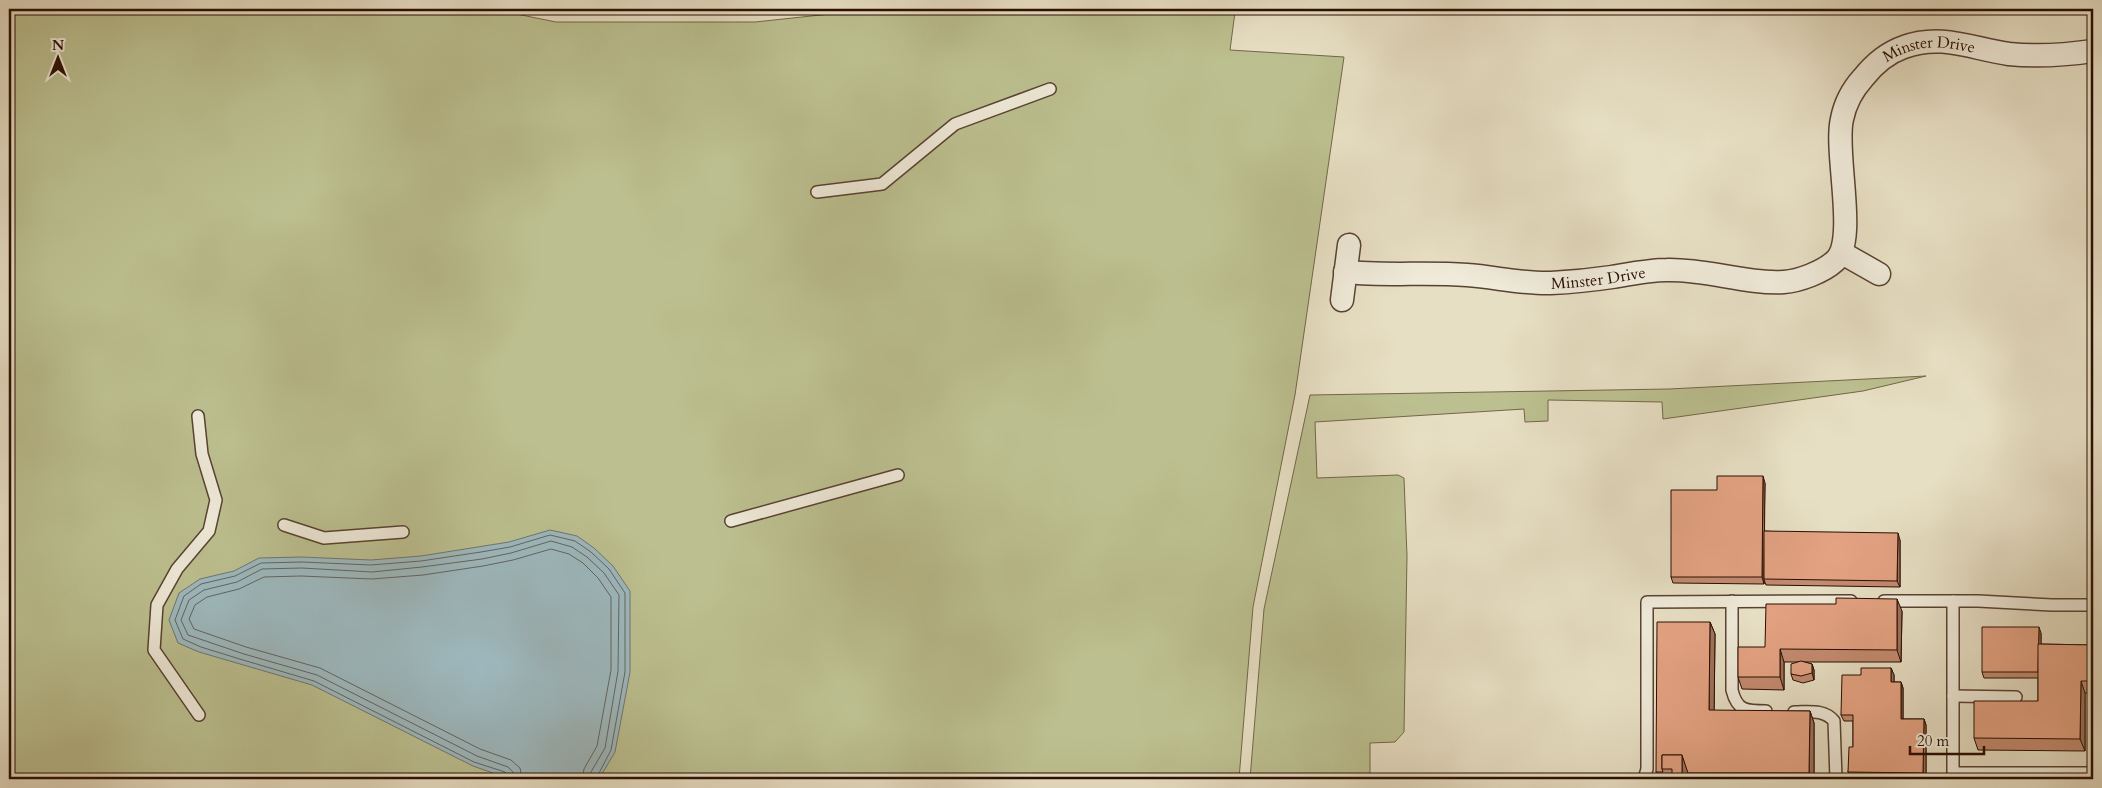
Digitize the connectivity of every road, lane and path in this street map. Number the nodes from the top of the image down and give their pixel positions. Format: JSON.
{"nodes":[{"id":1,"x":2093,"y":51,"type":"edge"},
{"id":2,"x":1050,"y":88,"type":"dead end"},
{"id":3,"x":818,"y":192,"type":"dead end"},
{"id":4,"x":1349,"y":245,"type":"dead end"},
{"id":5,"x":1842,"y":252,"type":"junction"},
{"id":6,"x":1345,"y":272,"type":"junction"},
{"id":7,"x":1879,"y":274,"type":"dead end"},
{"id":8,"x":1342,"y":300,"type":"dead end"},
{"id":9,"x":198,"y":416,"type":"dead end"},
{"id":10,"x":898,"y":475,"type":"dead end"},
{"id":11,"x":731,"y":521,"type":"dead end"},
{"id":12,"x":284,"y":525,"type":"dead end"},
{"id":13,"x":403,"y":532,"type":"dead end"},
{"id":14,"x":1732,"y":601,"type":"junction"},
{"id":15,"x":1953,"y":601,"type":"junction"},
{"id":16,"x":2093,"y":605,"type":"edge"},
{"id":17,"x":1953,"y":696,"type":"junction"},
{"id":18,"x":2016,"y":697,"type":"dead end"},
{"id":19,"x":199,"y":715,"type":"dead end"},
{"id":20,"x":2093,"y":773,"type":"edge"},
{"id":21,"x":1953,"y":776,"type":"edge"},
{"id":22,"x":1644,"y":779,"type":"edge"},
{"id":23,"x":1836,"y":779,"type":"edge"}],
"edges":[{"from":1,"to":5,"type":"street","name":"Minster Drive"},
{"from":2,"to":3,"type":"lane"},
{"from":4,"to":6,"type":"street"},
{"from":5,"to":6,"type":"street","name":"Minster Drive"},
{"from":5,"to":7,"type":"street"},
{"from":6,"to":8,"type":"street"},
{"from":9,"to":19,"type":"lane"},
{"from":10,"to":11,"type":"lane"},
{"from":12,"to":13,"type":"lane"},
{"from":14,"to":15,"type":"lane"},
{"from":14,"to":22,"type":"lane"},
{"from":14,"to":23,"type":"lane"},
{"from":15,"to":16,"type":"lane"},
{"from":15,"to":17,"type":"lane"},
{"from":17,"to":18,"type":"lane"},
{"from":17,"to":21,"type":"lane"},
{"from":20,"to":21,"type":"lane"}]}
